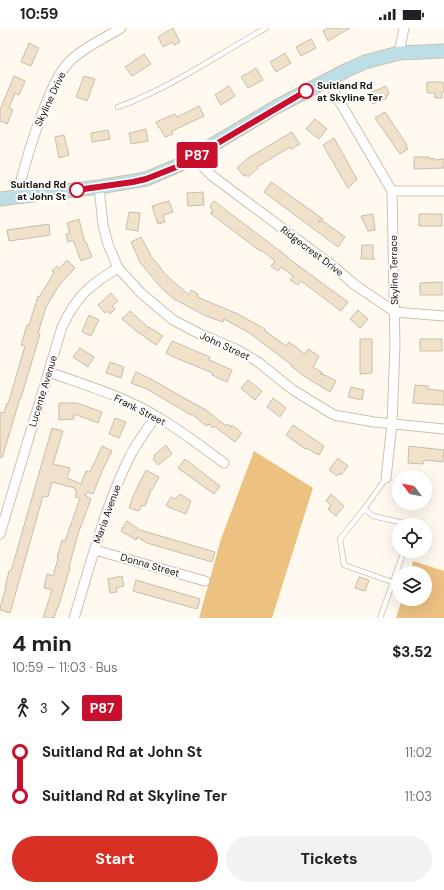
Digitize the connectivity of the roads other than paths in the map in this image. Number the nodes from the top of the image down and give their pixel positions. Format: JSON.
{"nodes":[{"id":1,"x":121,"y":28,"type":"edge"},
{"id":2,"x":266,"y":28,"type":"edge"},
{"id":3,"x":404,"y":28,"type":"edge"},
{"id":4,"x":444,"y":51,"type":"edge"},
{"id":5,"x":399,"y":53,"type":"junction"},
{"id":6,"x":327,"y":80,"type":"junction"},
{"id":7,"x":118,"y":107,"type":"dead end"},
{"id":8,"x":194,"y":157,"type":"junction"},
{"id":9,"x":99,"y":188,"type":"junction"},
{"id":10,"x":392,"y":191,"type":"junction"},
{"id":11,"x":444,"y":191,"type":"edge"},
{"id":12,"x":17,"y":197,"type":"junction"},
{"id":13,"x":0,"y":200,"type":"edge"},
{"id":14,"x":118,"y":268,"type":"junction"},
{"id":15,"x":394,"y":312,"type":"junction"},
{"id":16,"x":444,"y":316,"type":"edge"},
{"id":17,"x":49,"y":372,"type":"junction"},
{"id":18,"x":156,"y":416,"type":"junction"},
{"id":19,"x":392,"y":424,"type":"junction"},
{"id":20,"x":444,"y":429,"type":"edge"},
{"id":21,"x":224,"y":463,"type":"dead end"},
{"id":22,"x":386,"y":478,"type":"joint"},
{"id":23,"x":364,"y":509,"type":"junction"},
{"id":24,"x":392,"y":520,"type":"edge"},
{"id":25,"x":0,"y":534,"type":"edge"},
{"id":26,"x":94,"y":550,"type":"junction"},
{"id":27,"x":205,"y":581,"type":"dead end"},
{"id":28,"x":392,"y":582,"type":"joint"},
{"id":29,"x":74,"y":618,"type":"edge"},
{"id":30,"x":380,"y":618,"type":"edge"}],
"edges":[{"from":1,"to":12,"type":"street","name":"Skyline Drive"},
{"from":2,"to":7,"type":"lane"},
{"from":3,"to":5,"type":"street"},
{"from":4,"to":5,"type":"main road"},
{"from":5,"to":6,"type":"main road"},
{"from":6,"to":8,"type":"main road"},
{"from":6,"to":10,"type":"street","name":"Skyline Terrace"},
{"from":8,"to":9,"type":"main road"},
{"from":8,"to":15,"type":"street","name":"Ridgecrest Drive"},
{"from":9,"to":12,"type":"main road"},
{"from":9,"to":14,"type":"street","name":"John Street"},
{"from":10,"to":11,"type":"street"},
{"from":10,"to":15,"type":"street","name":"Skyline Terrace"},
{"from":12,"to":13,"type":"main road"},
{"from":14,"to":17,"type":"street","name":"Lucente Avenue"},
{"from":14,"to":19,"type":"street","name":"John Street"},
{"from":15,"to":16,"type":"street"},
{"from":15,"to":19,"type":"street","name":"Skyline Terrace"},
{"from":17,"to":18,"type":"street","name":"Frank Street"},
{"from":17,"to":25,"type":"street","name":"Lucente Avenue"},
{"from":18,"to":21,"type":"street","name":"Frank Street"},
{"from":18,"to":26,"type":"street","name":"Maria Avenue"},
{"from":19,"to":20,"type":"street","name":"John Street"},
{"from":19,"to":22,"type":"street","name":"Skyline Terrace"},
{"from":22,"to":23,"type":"lane"},
{"from":23,"to":24,"type":"lane"},
{"from":23,"to":28,"type":"lane"},
{"from":26,"to":27,"type":"street","name":"Donna Street"},
{"from":26,"to":29,"type":"street","name":"Maria Avenue"},
{"from":28,"to":30,"type":"lane"}]}
